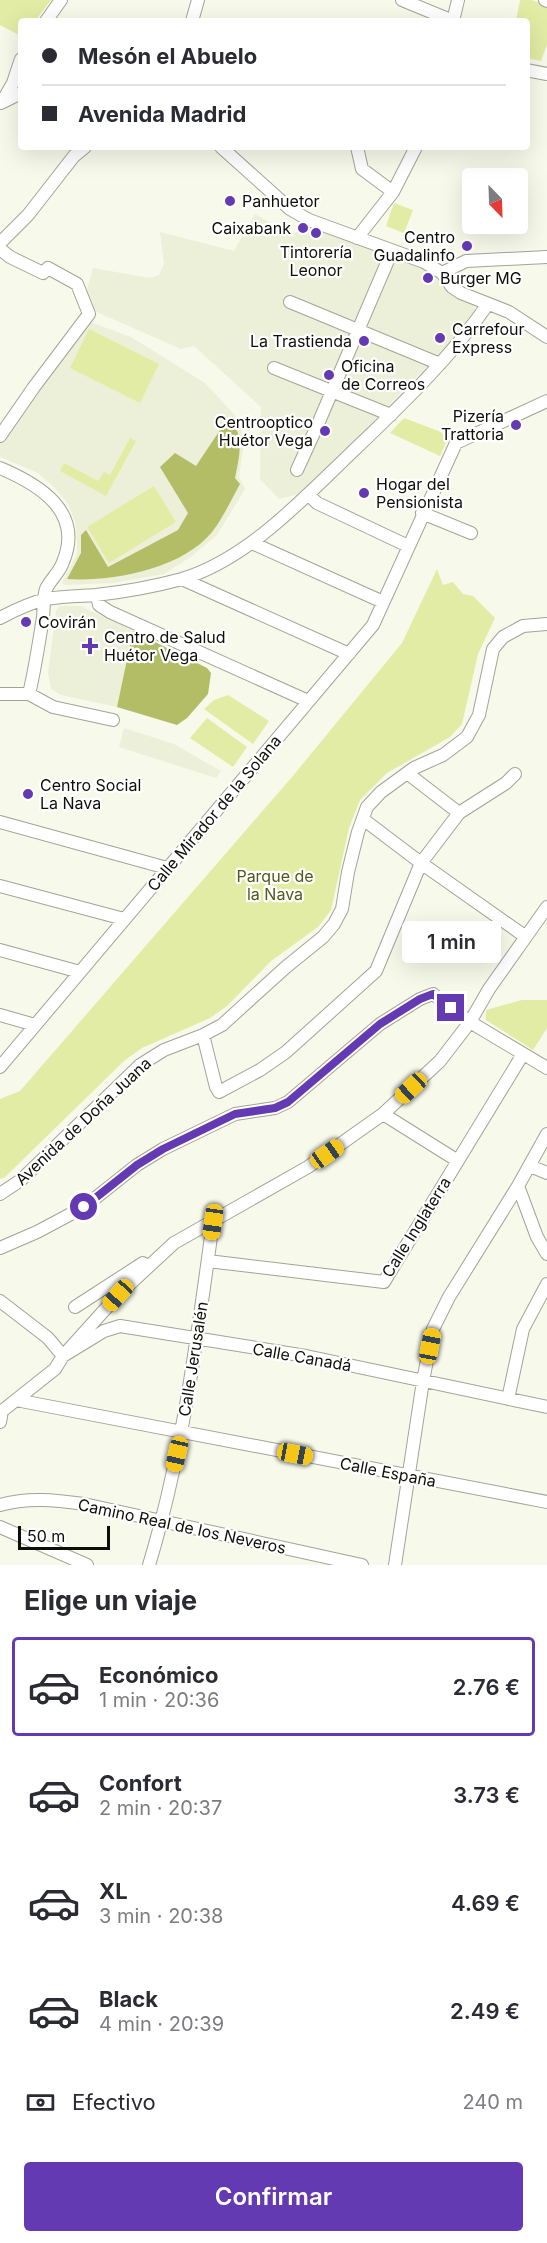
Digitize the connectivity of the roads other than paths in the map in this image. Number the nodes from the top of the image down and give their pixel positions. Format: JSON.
{"nodes":[{"id":1,"x":61,"y":0,"type":"edge"},
{"id":2,"x":198,"y":0,"type":"edge"},
{"id":3,"x":402,"y":0,"type":"edge"},
{"id":4,"x":458,"y":0,"type":"edge"},
{"id":5,"x":48,"y":18,"type":"edge"},
{"id":6,"x":193,"y":18,"type":"edge"},
{"id":7,"x":446,"y":18,"type":"edge"},
{"id":8,"x":454,"y":18,"type":"edge"},
{"id":9,"x":530,"y":71,"type":"edge"},
{"id":10,"x":547,"y":74,"type":"edge"},
{"id":11,"x":18,"y":89,"type":"edge"},
{"id":12,"x":1,"y":103,"type":"edge"},
{"id":13,"x":81,"y":150,"type":"edge"},
{"id":14,"x":224,"y":150,"type":"edge"},
{"id":15,"x":358,"y":150,"type":"edge"},
{"id":16,"x":414,"y":150,"type":"edge"},
{"id":17,"x":393,"y":192,"type":"junction"},
{"id":18,"x":357,"y":238,"type":"junction"},
{"id":19,"x":0,"y":243,"type":"edge"},
{"id":20,"x":0,"y":249,"type":"edge"},
{"id":21,"x":392,"y":251,"type":"junction"},
{"id":22,"x":547,"y":257,"type":"edge"},
{"id":23,"x":441,"y":273,"type":"junction"},
{"id":24,"x":290,"y":302,"type":"dead end"},
{"id":25,"x":488,"y":304,"type":"junction"},
{"id":26,"x":358,"y":331,"type":"junction"},
{"id":27,"x":547,"y":337,"type":"edge"},
{"id":28,"x":440,"y":364,"type":"junction"},
{"id":29,"x":274,"y":368,"type":"dead end"},
{"id":30,"x":332,"y":392,"type":"junction"},
{"id":31,"x":547,"y":401,"type":"edge"},
{"id":32,"x":391,"y":415,"type":"junction"},
{"id":33,"x":0,"y":436,"type":"edge"},
{"id":34,"x":0,"y":468,"type":"edge"},
{"id":35,"x":297,"y":470,"type":"dead end"},
{"id":36,"x":308,"y":494,"type":"junction"},
{"id":37,"x":422,"y":513,"type":"junction"},
{"id":38,"x":471,"y":532,"type":"dead end"},
{"id":39,"x":252,"y":543,"type":"junction"},
{"id":40,"x":408,"y":546,"type":"junction"},
{"id":41,"x":182,"y":579,"type":"junction"},
{"id":42,"x":97,"y":594,"type":"junction"},
{"id":43,"x":45,"y":599,"type":"junction"},
{"id":44,"x":383,"y":602,"type":"junction"},
{"id":45,"x":0,"y":618,"type":"edge"},
{"id":46,"x":546,"y":625,"type":"edge"},
{"id":47,"x":349,"y":654,"type":"junction"},
{"id":48,"x":0,"y":694,"type":"edge"},
{"id":49,"x":29,"y":694,"type":"junction"},
{"id":50,"x":308,"y":701,"type":"junction"},
{"id":51,"x":113,"y":720,"type":"dead end"},
{"id":52,"x":407,"y":773,"type":"junction"},
{"id":53,"x":515,"y":774,"type":"dead end"},
{"id":54,"x":459,"y":813,"type":"junction"},
{"id":55,"x":363,"y":819,"type":"junction"},
{"id":56,"x":0,"y":822,"type":"edge"},
{"id":57,"x":421,"y":863,"type":"junction"},
{"id":58,"x":167,"y":868,"type":"junction"},
{"id":59,"x":0,"y":886,"type":"edge"},
{"id":60,"x":547,"y":907,"type":"edge"},
{"id":61,"x":124,"y":919,"type":"junction"},
{"id":62,"x":526,"y":937,"type":"junction"},
{"id":63,"x":0,"y":950,"type":"edge"},
{"id":64,"x":80,"y":972,"type":"junction"},
{"id":65,"x":0,"y":1015,"type":"edge"},
{"id":66,"x":470,"y":1022,"type":"junction"},
{"id":67,"x":35,"y":1024,"type":"junction"},
{"id":68,"x":203,"y":1035,"type":"junction"},
{"id":69,"x":523,"y":1054,"type":"junction"},
{"id":70,"x":0,"y":1067,"type":"edge"},
{"id":71,"x":547,"y":1068,"type":"edge"},
{"id":72,"x":382,"y":1114,"type":"junction"},
{"id":73,"x":545,"y":1143,"type":"edge"},
{"id":74,"x":458,"y":1161,"type":"junction"},
{"id":75,"x":530,"y":1166,"type":"junction"},
{"id":76,"x":547,"y":1173,"type":"edge"},
{"id":77,"x":518,"y":1186,"type":"junction"},
{"id":78,"x":0,"y":1194,"type":"edge"},
{"id":79,"x":213,"y":1222,"type":"junction"},
{"id":80,"x":174,"y":1243,"type":"junction"},
{"id":81,"x":0,"y":1248,"type":"edge"},
{"id":82,"x":547,"y":1254,"type":"edge"},
{"id":83,"x":208,"y":1261,"type":"junction"},
{"id":84,"x":547,"y":1284,"type":"edge"},
{"id":85,"x":0,"y":1301,"type":"edge"},
{"id":86,"x":75,"y":1307,"type":"dead end"},
{"id":87,"x":197,"y":1339,"type":"junction"},
{"id":88,"x":63,"y":1356,"type":"junction"},
{"id":89,"x":423,"y":1381,"type":"junction"},
{"id":90,"x":508,"y":1399,"type":"junction"},
{"id":91,"x":16,"y":1400,"type":"junction"},
{"id":92,"x":547,"y":1407,"type":"edge"},
{"id":93,"x":1,"y":1415,"type":"edge"},
{"id":94,"x":182,"y":1432,"type":"junction"},
{"id":95,"x":409,"y":1476,"type":"junction"},
{"id":96,"x":547,"y":1502,"type":"edge"},
{"id":97,"x":0,"y":1505,"type":"edge"},
{"id":98,"x":162,"y":1520,"type":"junction"},
{"id":99,"x":0,"y":1527,"type":"edge"},
{"id":100,"x":87,"y":1565,"type":"edge"},
{"id":101,"x":149,"y":1565,"type":"edge"},
{"id":102,"x":362,"y":1565,"type":"edge"},
{"id":103,"x":394,"y":1565,"type":"edge"}],
"edges":[{"from":1,"to":5,"type":"street"},
{"from":2,"to":6,"type":"street"},
{"from":3,"to":7,"type":"street"},
{"from":4,"to":8,"type":"street"},
{"from":9,"to":10,"type":"street"},
{"from":11,"to":12,"type":"street"},
{"from":13,"to":19,"type":"street"},
{"from":14,"to":18,"type":"street"},
{"from":15,"to":17,"type":"street"},
{"from":16,"to":17,"type":"street"},
{"from":17,"to":18,"type":"street"},
{"from":18,"to":21,"type":"street"},
{"from":20,"to":33,"type":"street"},
{"from":21,"to":23,"type":"street"},
{"from":21,"to":26,"type":"street"},
{"from":22,"to":23,"type":"street"},
{"from":23,"to":25,"type":"street"},
{"from":24,"to":26,"type":"street"},
{"from":25,"to":27,"type":"street"},
{"from":25,"to":28,"type":"street"},
{"from":26,"to":28,"type":"street"},
{"from":26,"to":30,"type":"street"},
{"from":28,"to":32,"type":"street"},
{"from":29,"to":30,"type":"street"},
{"from":30,"to":32,"type":"street"},
{"from":30,"to":35,"type":"street"},
{"from":31,"to":37,"type":"street","name":"Calle Mirador de la Solana"},
{"from":32,"to":36,"type":"street"},
{"from":34,"to":43,"type":"street"},
{"from":36,"to":39,"type":"street"},
{"from":36,"to":40,"type":"street"},
{"from":37,"to":38,"type":"street"},
{"from":37,"to":40,"type":"street","name":"Calle Mirador de la Solana"},
{"from":39,"to":41,"type":"street"},
{"from":39,"to":44,"type":"street"},
{"from":40,"to":44,"type":"street","name":"Calle Mirador de la Solana"},
{"from":41,"to":42,"type":"street"},
{"from":41,"to":47,"type":"street"},
{"from":42,"to":43,"type":"street"},
{"from":42,"to":50,"type":"street"},
{"from":43,"to":45,"type":"street"},
{"from":43,"to":49,"type":"street"},
{"from":44,"to":47,"type":"street","name":"Calle Mirador de la Solana"},
{"from":46,"to":52,"type":"street","name":"Avenida de Doña Juana"},
{"from":47,"to":50,"type":"street","name":"Calle Mirador de la Solana"},
{"from":48,"to":49,"type":"street"},
{"from":49,"to":51,"type":"street"},
{"from":50,"to":58,"type":"street","name":"Calle Mirador de la Solana"},
{"from":52,"to":54,"type":"street"},
{"from":52,"to":55,"type":"street","name":"Avenida de Doña Juana"},
{"from":53,"to":54,"type":"street"},
{"from":54,"to":57,"type":"street"},
{"from":55,"to":57,"type":"street"},
{"from":55,"to":68,"type":"street","name":"Avenida de Doña Juana"},
{"from":56,"to":58,"type":"street"},
{"from":57,"to":62,"type":"street"},
{"from":57,"to":68,"type":"street"},
{"from":58,"to":61,"type":"street","name":"Calle Mirador de la Solana"},
{"from":59,"to":61,"type":"street"},
{"from":60,"to":62,"type":"street"},
{"from":61,"to":64,"type":"street","name":"Calle Mirador de la Solana"},
{"from":62,"to":66,"type":"street"},
{"from":63,"to":64,"type":"street"},
{"from":64,"to":67,"type":"street","name":"Calle Mirador de la Solana"},
{"from":65,"to":67,"type":"street"},
{"from":66,"to":69,"type":"street"},
{"from":66,"to":72,"type":"street"},
{"from":66,"to":81,"type":"street"},
{"from":67,"to":70,"type":"street","name":"Calle Mirador de la Solana"},
{"from":68,"to":78,"type":"street","name":"Avenida de Doña Juana"},
{"from":69,"to":71,"type":"street"},
{"from":69,"to":74,"type":"street","name":"Calle Inglaterra"},
{"from":72,"to":74,"type":"street"},
{"from":72,"to":79,"type":"street"},
{"from":73,"to":75,"type":"street"},
{"from":74,"to":83,"type":"street","name":"Calle Inglaterra"},
{"from":75,"to":76,"type":"street"},
{"from":75,"to":77,"type":"street"},
{"from":77,"to":82,"type":"street"},
{"from":77,"to":89,"type":"street"},
{"from":79,"to":80,"type":"street"},
{"from":79,"to":83,"type":"street","name":"Calle Jerusalén"},
{"from":80,"to":86,"type":"street"},
{"from":80,"to":88,"type":"street"},
{"from":83,"to":87,"type":"street","name":"Calle Jerusalén"},
{"from":84,"to":90,"type":"street"},
{"from":85,"to":88,"type":"street"},
{"from":87,"to":88,"type":"street","name":"Calle Canadá"},
{"from":87,"to":89,"type":"street","name":"Calle Canadá"},
{"from":87,"to":94,"type":"street","name":"Calle Jerusalén"},
{"from":88,"to":91,"type":"street"},
{"from":89,"to":90,"type":"street","name":"Calle Canadá"},
{"from":89,"to":95,"type":"street"},
{"from":90,"to":92,"type":"street","name":"Calle Canadá"},
{"from":91,"to":93,"type":"street"},
{"from":91,"to":94,"type":"street","name":"Calle España"},
{"from":94,"to":95,"type":"street","name":"Calle España"},
{"from":94,"to":98,"type":"street","name":"Calle Jerusalén"},
{"from":95,"to":96,"type":"street","name":"Calle España"},
{"from":95,"to":103,"type":"street"},
{"from":97,"to":98,"type":"street","name":"Camino Real de los Neveros"},
{"from":98,"to":101,"type":"street","name":"Calle Jerusalén"},
{"from":98,"to":102,"type":"street","name":"Camino Real de los Neveros"},
{"from":99,"to":100,"type":"street"}]}
